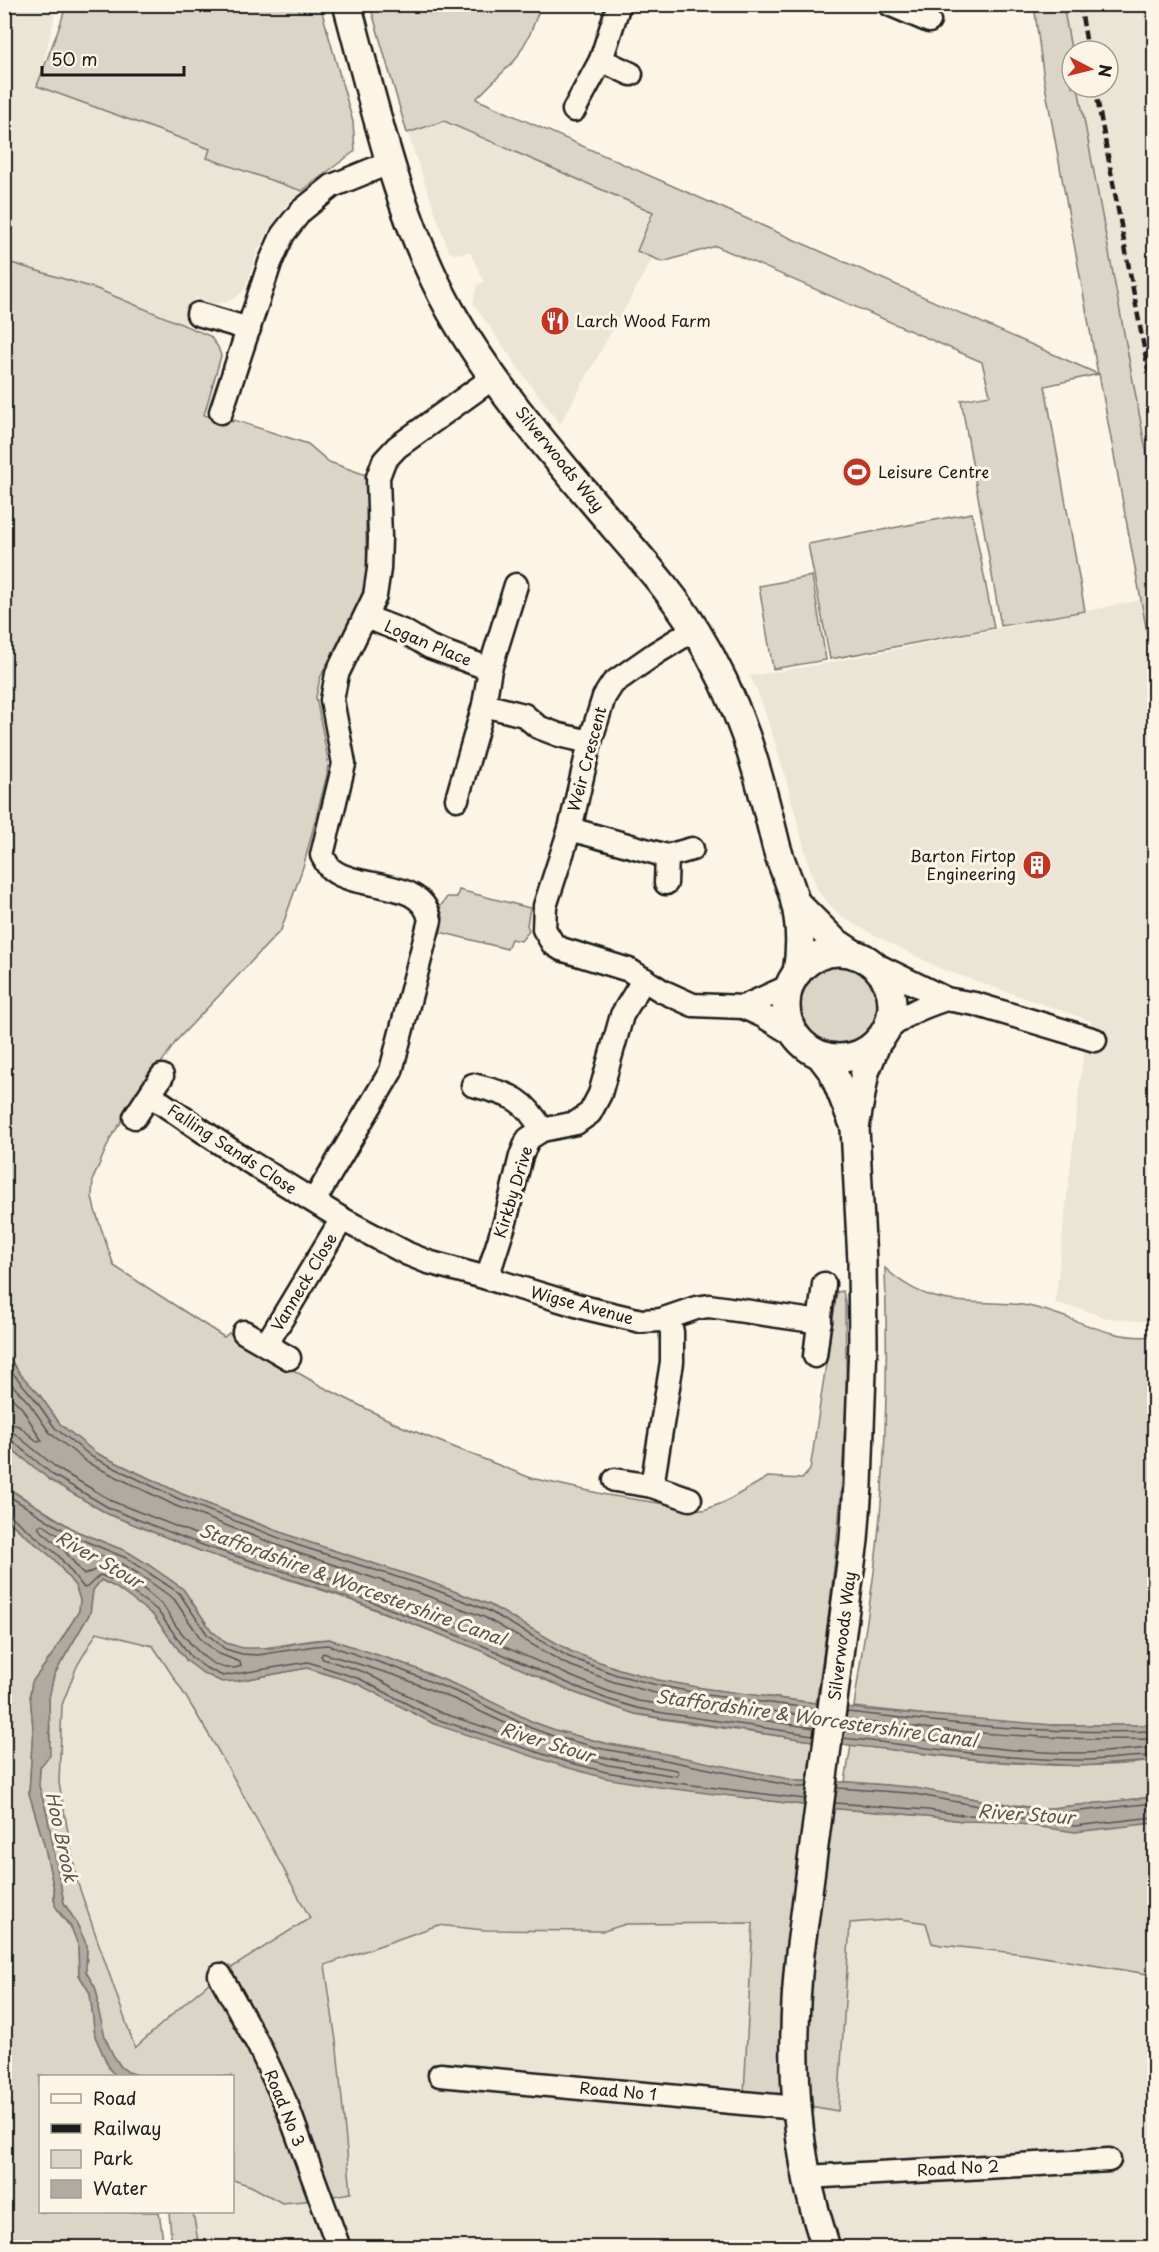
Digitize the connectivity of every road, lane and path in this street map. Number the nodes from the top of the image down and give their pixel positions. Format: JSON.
{"nodes":[{"id":1,"x":346,"y":4,"type":"edge"},
{"id":2,"x":619,"y":4,"type":"edge"},
{"id":3,"x":890,"y":5,"type":"edge"},
{"id":4,"x":929,"y":21,"type":"dead end"},
{"id":5,"x":601,"y":60,"type":"junction"},
{"id":6,"x":631,"y":74,"type":"dead end"},
{"id":7,"x":574,"y":110,"type":"dead end"},
{"id":8,"x":391,"y":162,"type":"junction"},
{"id":9,"x":198,"y":314,"type":"dead end"},
{"id":10,"x":249,"y":329,"type":"junction"},
{"id":11,"x":494,"y":376,"type":"junction"},
{"id":12,"x":221,"y":412,"type":"dead end"},
{"id":13,"x":516,"y":585,"type":"dead end"},
{"id":14,"x":366,"y":617,"type":"junction"},
{"id":15,"x":695,"y":629,"type":"junction"},
{"id":16,"x":490,"y":669,"type":"junction"},
{"id":17,"x":484,"y":705,"type":"junction"},
{"id":18,"x":590,"y":742,"type":"junction"},
{"id":19,"x":457,"y":799,"type":"dead end"},
{"id":20,"x":570,"y":829,"type":"junction"},
{"id":21,"x":692,"y":849,"type":"dead end"},
{"id":22,"x":667,"y":856,"type":"junction"},
{"id":23,"x":666,"y":883,"type":"dead end"},
{"id":24,"x":795,"y":902,"type":"junction"},
{"id":25,"x":863,"y":958,"type":"junction"},
{"id":26,"x":644,"y":979,"type":"junction"},
{"id":27,"x":793,"y":979,"type":"junction"},
{"id":28,"x":946,"y":999,"type":"junction"},
{"id":29,"x":742,"y":1007,"type":"junction"},
{"id":30,"x":796,"y":1036,"type":"junction"},
{"id":31,"x":880,"y":1038,"type":"junction"},
{"id":32,"x":1095,"y":1040,"type":"dead end"},
{"id":33,"x":820,"y":1055,"type":"junction"},
{"id":34,"x":162,"y":1076,"type":"dead end"},
{"id":35,"x":473,"y":1085,"type":"dead end"},
{"id":36,"x":150,"y":1095,"type":"junction"},
{"id":37,"x":135,"y":1117,"type":"dead end"},
{"id":38,"x":855,"y":1128,"type":"junction"},
{"id":39,"x":542,"y":1130,"type":"junction"},
{"id":40,"x":314,"y":1201,"type":"junction"},
{"id":41,"x":342,"y":1218,"type":"junction"},
{"id":42,"x":487,"y":1278,"type":"junction"},
{"id":43,"x":824,"y":1284,"type":"dead end"},
{"id":44,"x":668,"y":1318,"type":"junction"},
{"id":45,"x":820,"y":1322,"type":"junction"},
{"id":46,"x":244,"y":1332,"type":"dead end"},
{"id":47,"x":266,"y":1345,"type":"junction"},
{"id":48,"x":815,"y":1356,"type":"dead end"},
{"id":49,"x":289,"y":1358,"type":"dead end"},
{"id":50,"x":615,"y":1480,"type":"dead end"},
{"id":51,"x":651,"y":1486,"type":"junction"},
{"id":52,"x":690,"y":1499,"type":"dead end"},
{"id":53,"x":220,"y":1975,"type":"dead end"},
{"id":54,"x":440,"y":2075,"type":"dead end"},
{"id":55,"x":797,"y":2108,"type":"junction"},
{"id":56,"x":1109,"y":2160,"type":"dead end"},
{"id":57,"x":807,"y":2177,"type":"junction"},
{"id":58,"x":339,"y":2247,"type":"edge"},
{"id":59,"x":826,"y":2247,"type":"edge"}],
"edges":[{"from":1,"to":8,"type":"main road","name":"Silverwoods Way"},
{"from":2,"to":5,"type":"street"},
{"from":3,"to":4,"type":"street"},
{"from":5,"to":6,"type":"street"},
{"from":5,"to":7,"type":"street"},
{"from":8,"to":10,"type":"street"},
{"from":8,"to":11,"type":"main road","name":"Silverwoods Way"},
{"from":9,"to":10,"type":"street"},
{"from":10,"to":12,"type":"street"},
{"from":11,"to":14,"type":"street"},
{"from":11,"to":15,"type":"main road","name":"Silverwoods Way"},
{"from":13,"to":16,"type":"street","name":"Logan Place"},
{"from":14,"to":16,"type":"street","name":"Logan Place"},
{"from":14,"to":40,"type":"street"},
{"from":15,"to":18,"type":"street","name":"Weir Crescent"},
{"from":15,"to":24,"type":"main road","name":"Silverwoods Way"},
{"from":16,"to":17,"type":"street","name":"Logan Place"},
{"from":17,"to":18,"type":"street"},
{"from":17,"to":19,"type":"street","name":"Logan Place"},
{"from":18,"to":20,"type":"street","name":"Weir Crescent"},
{"from":20,"to":22,"type":"street","name":"Weir Crescent"},
{"from":20,"to":26,"type":"street","name":"Weir Crescent"},
{"from":21,"to":22,"type":"street"},
{"from":22,"to":23,"type":"street"},
{"from":24,"to":25,"type":"main road","name":"Silverwoods Way"},
{"from":24,"to":27,"type":"main road","name":"Silverwoods Way"},
{"from":25,"to":27,"type":"main road"},
{"from":25,"to":28,"type":"street"},
{"from":25,"to":31,"type":"main road"},
{"from":26,"to":29,"type":"street","name":"Weir Crescent"},
{"from":26,"to":39,"type":"street","name":"Kirkby Drive"},
{"from":27,"to":29,"type":"street","name":"Weir Crescent"},
{"from":27,"to":30,"type":"main road"},
{"from":28,"to":31,"type":"street"},
{"from":28,"to":32,"type":"street"},
{"from":29,"to":30,"type":"street","name":"Weir Crescent"},
{"from":30,"to":33,"type":"main road"},
{"from":31,"to":33,"type":"main road"},
{"from":31,"to":38,"type":"main road","name":"Silverwoods Way"},
{"from":33,"to":38,"type":"main road","name":"Silverwoods Way"},
{"from":34,"to":36,"type":"street","name":"Falling Sands Close"},
{"from":35,"to":39,"type":"street"},
{"from":36,"to":37,"type":"street","name":"Falling Sands Close"},
{"from":36,"to":40,"type":"street","name":"Falling Sands Close"},
{"from":38,"to":55,"type":"main road","name":"Silverwoods Way"},
{"from":39,"to":42,"type":"street","name":"Kirkby Drive"},
{"from":40,"to":41,"type":"street","name":"Falling Sands Close"},
{"from":41,"to":42,"type":"street","name":"Wigse Avenue"},
{"from":41,"to":47,"type":"street","name":"Vanneck Close"},
{"from":42,"to":44,"type":"street","name":"Wigse Avenue"},
{"from":43,"to":45,"type":"street"},
{"from":44,"to":45,"type":"street","name":"Wigse Avenue"},
{"from":44,"to":51,"type":"street"},
{"from":45,"to":48,"type":"street"},
{"from":46,"to":47,"type":"street","name":"Vanneck Close"},
{"from":47,"to":49,"type":"street","name":"Vanneck Close"},
{"from":50,"to":51,"type":"street"},
{"from":51,"to":52,"type":"street"},
{"from":53,"to":58,"type":"street","name":"Road No 3"},
{"from":54,"to":55,"type":"street","name":"Road No 1"},
{"from":55,"to":57,"type":"main road","name":"Silverwoods Way"},
{"from":56,"to":57,"type":"street","name":"Road No 2"},
{"from":57,"to":59,"type":"main road","name":"Silverwoods Way"}]}
